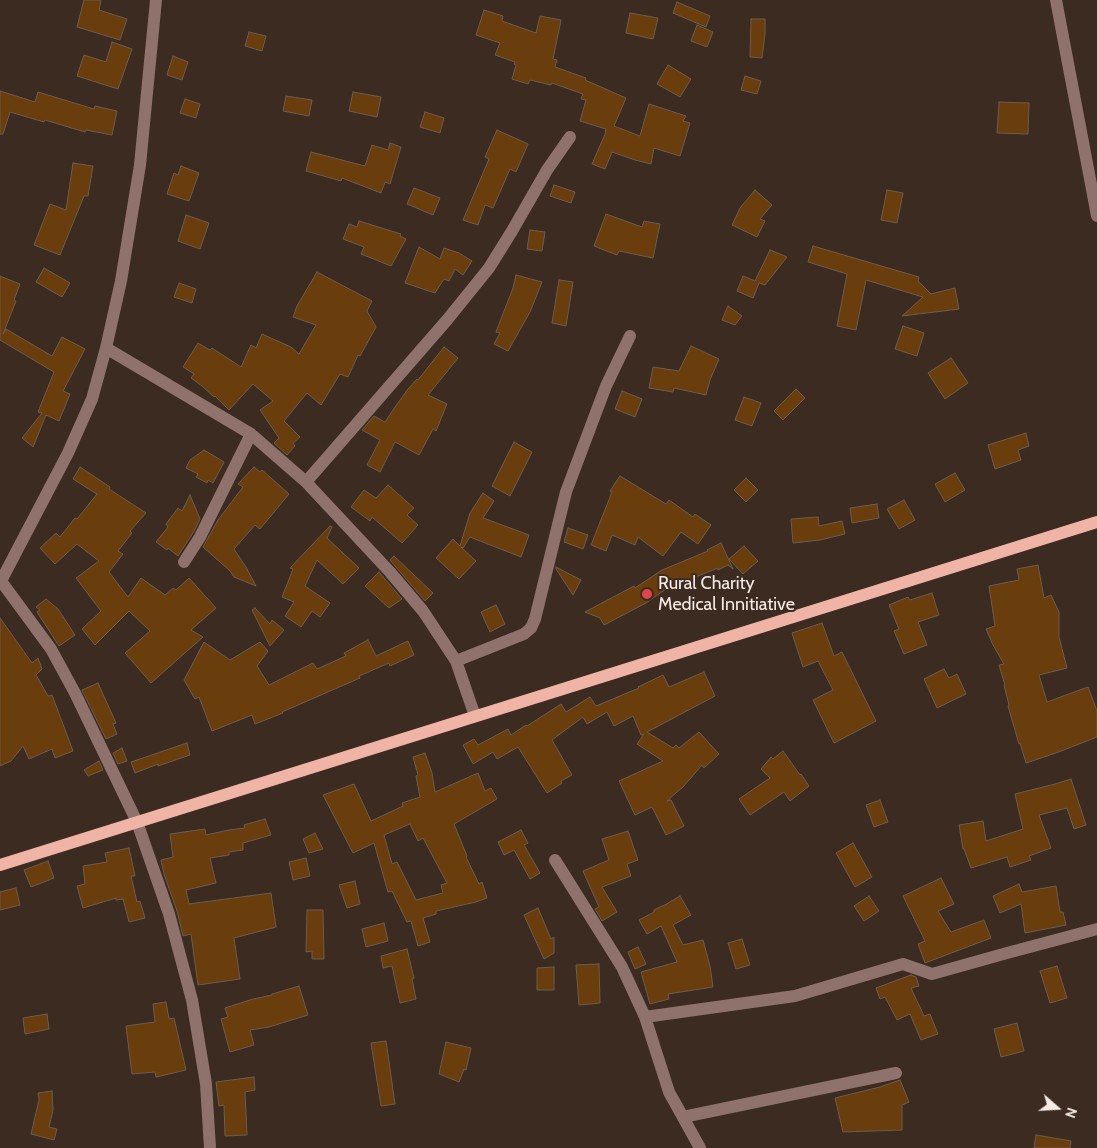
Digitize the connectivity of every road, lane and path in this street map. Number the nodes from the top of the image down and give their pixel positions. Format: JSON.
{"nodes":[{"id":1,"x":156,"y":0,"type":"edge"},
{"id":2,"x":1056,"y":0,"type":"edge"},
{"id":3,"x":570,"y":137,"type":"dead end"},
{"id":4,"x":1097,"y":216,"type":"edge"},
{"id":5,"x":630,"y":336,"type":"dead end"},
{"id":6,"x":106,"y":348,"type":"junction"},
{"id":7,"x":251,"y":434,"type":"junction"},
{"id":8,"x":306,"y":482,"type":"junction"},
{"id":9,"x":1097,"y":522,"type":"edge"},
{"id":10,"x":184,"y":562,"type":"dead end"},
{"id":11,"x":0,"y":582,"type":"edge"},
{"id":12,"x":456,"y":661,"type":"junction"},
{"id":13,"x":475,"y":716,"type":"junction"},
{"id":14,"x":137,"y":822,"type":"junction"},
{"id":15,"x":555,"y":860,"type":"dead end"},
{"id":16,"x":0,"y":865,"type":"edge"},
{"id":17,"x":1097,"y":929,"type":"edge"},
{"id":18,"x":645,"y":1017,"type":"junction"},
{"id":19,"x":896,"y":1073,"type":"dead end"},
{"id":20,"x":682,"y":1117,"type":"junction"},
{"id":21,"x":210,"y":1148,"type":"edge"},
{"id":22,"x":700,"y":1148,"type":"edge"}],
"edges":[{"from":1,"to":6,"type":"street"},
{"from":2,"to":4,"type":"street"},
{"from":3,"to":8,"type":"street"},
{"from":5,"to":12,"type":"street"},
{"from":6,"to":7,"type":"street"},
{"from":6,"to":11,"type":"street"},
{"from":7,"to":8,"type":"street"},
{"from":7,"to":10,"type":"street"},
{"from":8,"to":12,"type":"street"},
{"from":9,"to":13,"type":"main road"},
{"from":11,"to":14,"type":"street"},
{"from":12,"to":13,"type":"street"},
{"from":13,"to":14,"type":"main road"},
{"from":14,"to":16,"type":"main road"},
{"from":14,"to":21,"type":"street"},
{"from":15,"to":18,"type":"street"},
{"from":17,"to":18,"type":"street"},
{"from":18,"to":20,"type":"street"},
{"from":19,"to":20,"type":"street"},
{"from":20,"to":22,"type":"street"}]}
